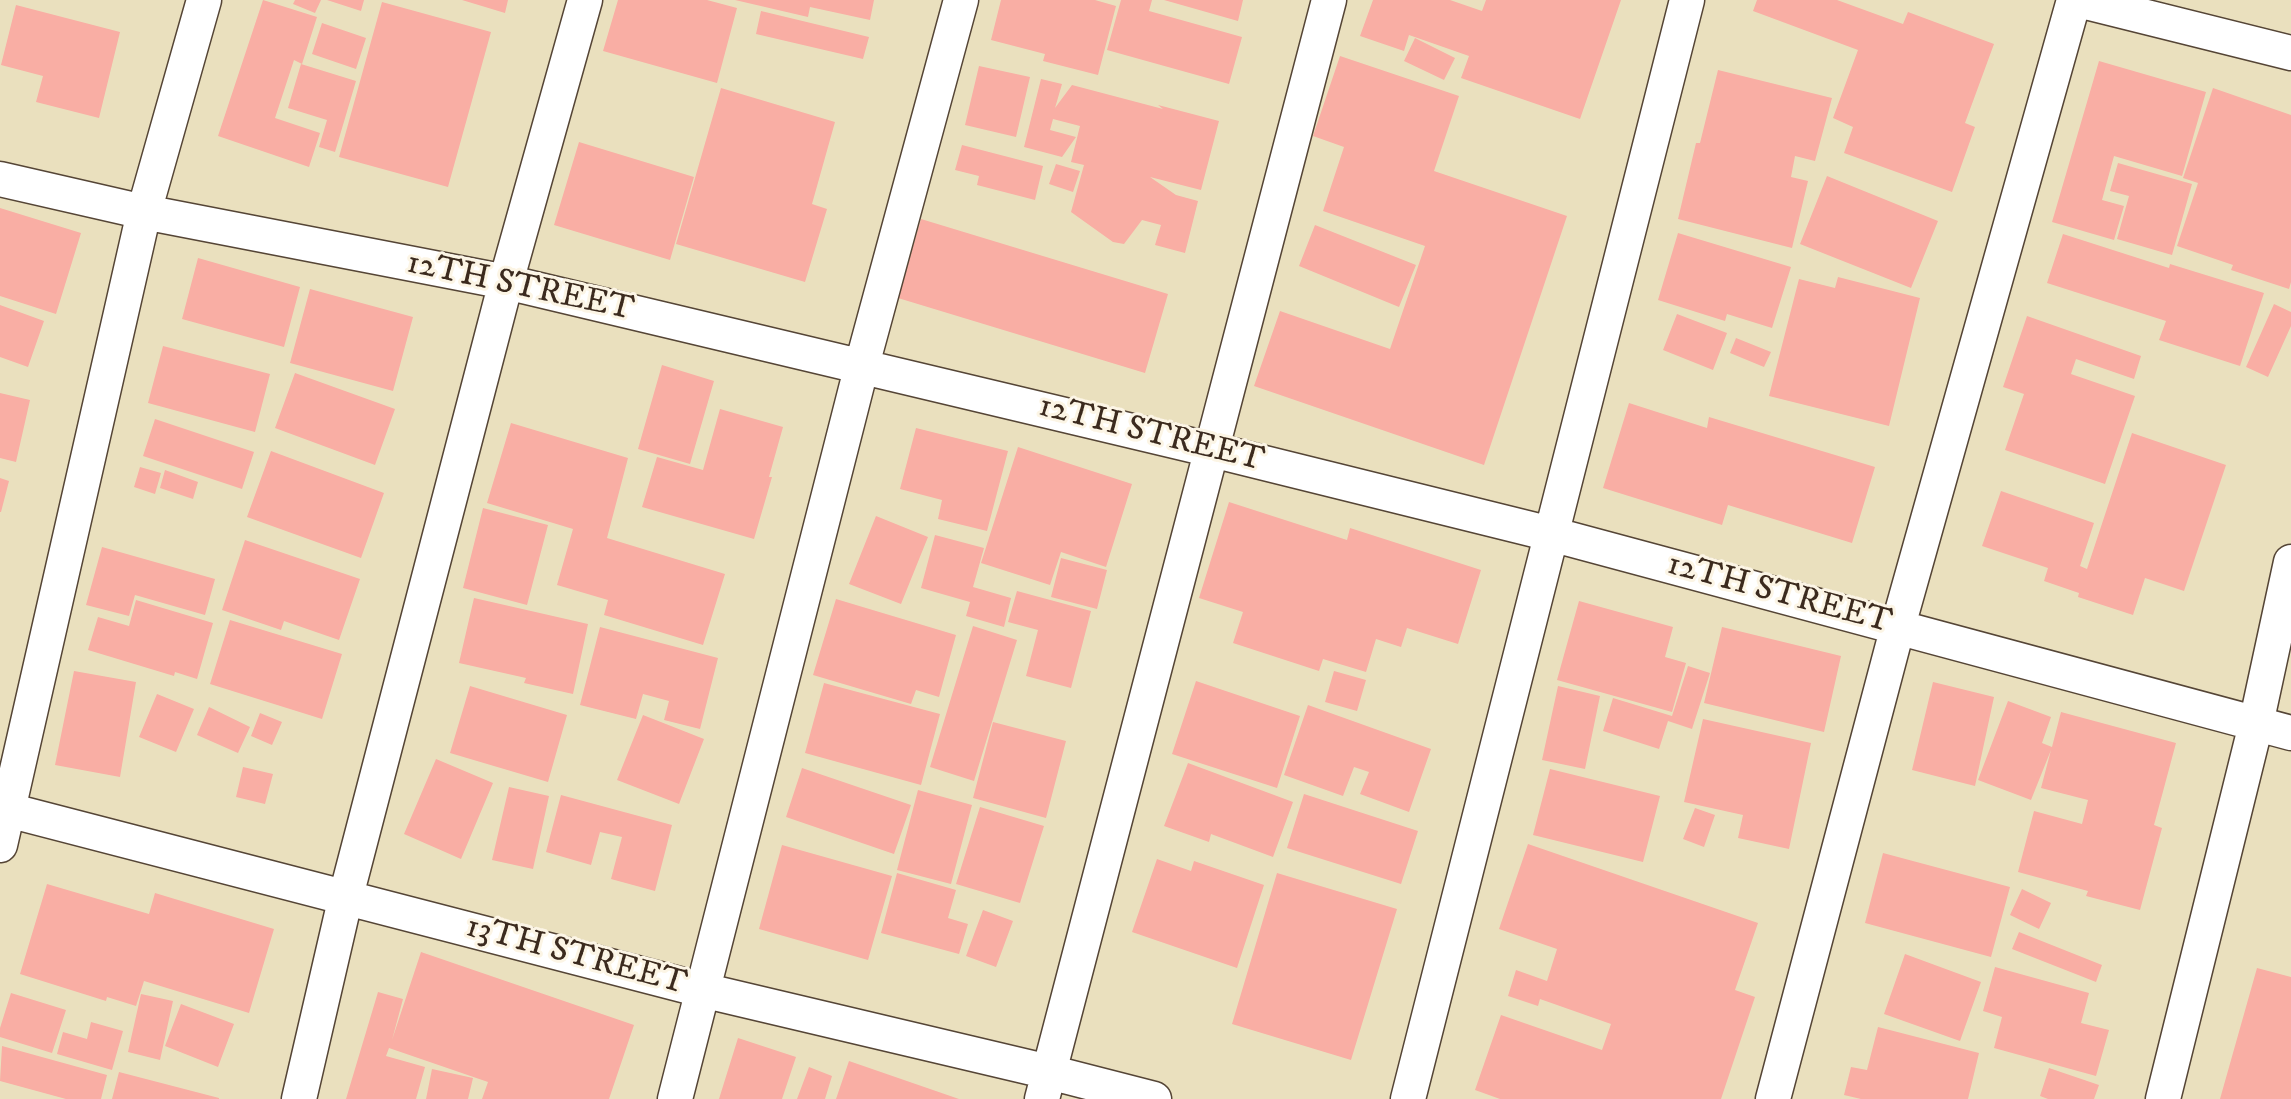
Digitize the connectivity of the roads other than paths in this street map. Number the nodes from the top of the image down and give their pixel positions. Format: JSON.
{"nodes":[{"id":1,"x":204,"y":0,"type":"edge"},
{"id":2,"x":585,"y":0,"type":"edge"},
{"id":3,"x":961,"y":0,"type":"edge"},
{"id":4,"x":1329,"y":0,"type":"edge"},
{"id":5,"x":1687,"y":0,"type":"edge"},
{"id":6,"x":2076,"y":0,"type":"edge"},
{"id":7,"x":2291,"y":53,"type":"edge"},
{"id":8,"x":0,"y":179,"type":"edge"},
{"id":9,"x":144,"y":212,"type":"junction"},
{"id":10,"x":506,"y":282,"type":"junction"},
{"id":11,"x":862,"y":365,"type":"junction"},
{"id":12,"x":1212,"y":450,"type":"junction"},
{"id":13,"x":1551,"y":534,"type":"junction"},
{"id":14,"x":2291,"y":562,"type":"edge"},
{"id":15,"x":1898,"y":626,"type":"junction"},
{"id":16,"x":2256,"y":724,"type":"junction"},
{"id":17,"x":2291,"y":733,"type":"edge"},
{"id":18,"x":5,"y":809,"type":"edge"},
{"id":19,"x":0,"y":845,"type":"edge"},
{"id":20,"x":346,"y":896,"type":"junction"},
{"id":21,"x":702,"y":990,"type":"junction"},
{"id":22,"x":1046,"y":1085,"type":"edge"},
{"id":23,"x":299,"y":1099,"type":"edge"},
{"id":24,"x":675,"y":1099,"type":"edge"},
{"id":25,"x":1154,"y":1099,"type":"edge"},
{"id":26,"x":1408,"y":1099,"type":"edge"},
{"id":27,"x":1773,"y":1099,"type":"edge"},
{"id":28,"x":2163,"y":1099,"type":"edge"}],
"edges":[{"from":1,"to":9,"type":"street"},
{"from":2,"to":10,"type":"street"},
{"from":3,"to":11,"type":"street"},
{"from":4,"to":12,"type":"street"},
{"from":5,"to":13,"type":"street"},
{"from":6,"to":7,"type":"street"},
{"from":6,"to":15,"type":"street"},
{"from":8,"to":9,"type":"street","name":"12TH STREET"},
{"from":9,"to":10,"type":"street","name":"12TH STREET"},
{"from":9,"to":18,"type":"street"},
{"from":10,"to":11,"type":"street","name":"12TH STREET"},
{"from":10,"to":20,"type":"street"},
{"from":11,"to":12,"type":"street","name":"12TH STREET"},
{"from":11,"to":21,"type":"street"},
{"from":12,"to":13,"type":"street","name":"12TH STREET"},
{"from":12,"to":22,"type":"street"},
{"from":13,"to":15,"type":"street","name":"12TH STREET"},
{"from":13,"to":26,"type":"street"},
{"from":14,"to":16,"type":"street"},
{"from":15,"to":16,"type":"street","name":"12TH STREET"},
{"from":15,"to":27,"type":"street"},
{"from":16,"to":17,"type":"street","name":"12TH STREET"},
{"from":16,"to":28,"type":"street"},
{"from":18,"to":19,"type":"street"},
{"from":18,"to":20,"type":"street","name":"13TH STREET"},
{"from":20,"to":21,"type":"street","name":"13TH STREET"},
{"from":20,"to":23,"type":"street"},
{"from":21,"to":22,"type":"street","name":"13TH STREET"},
{"from":21,"to":24,"type":"street"},
{"from":22,"to":25,"type":"street","name":"13TH STREET"}]}
